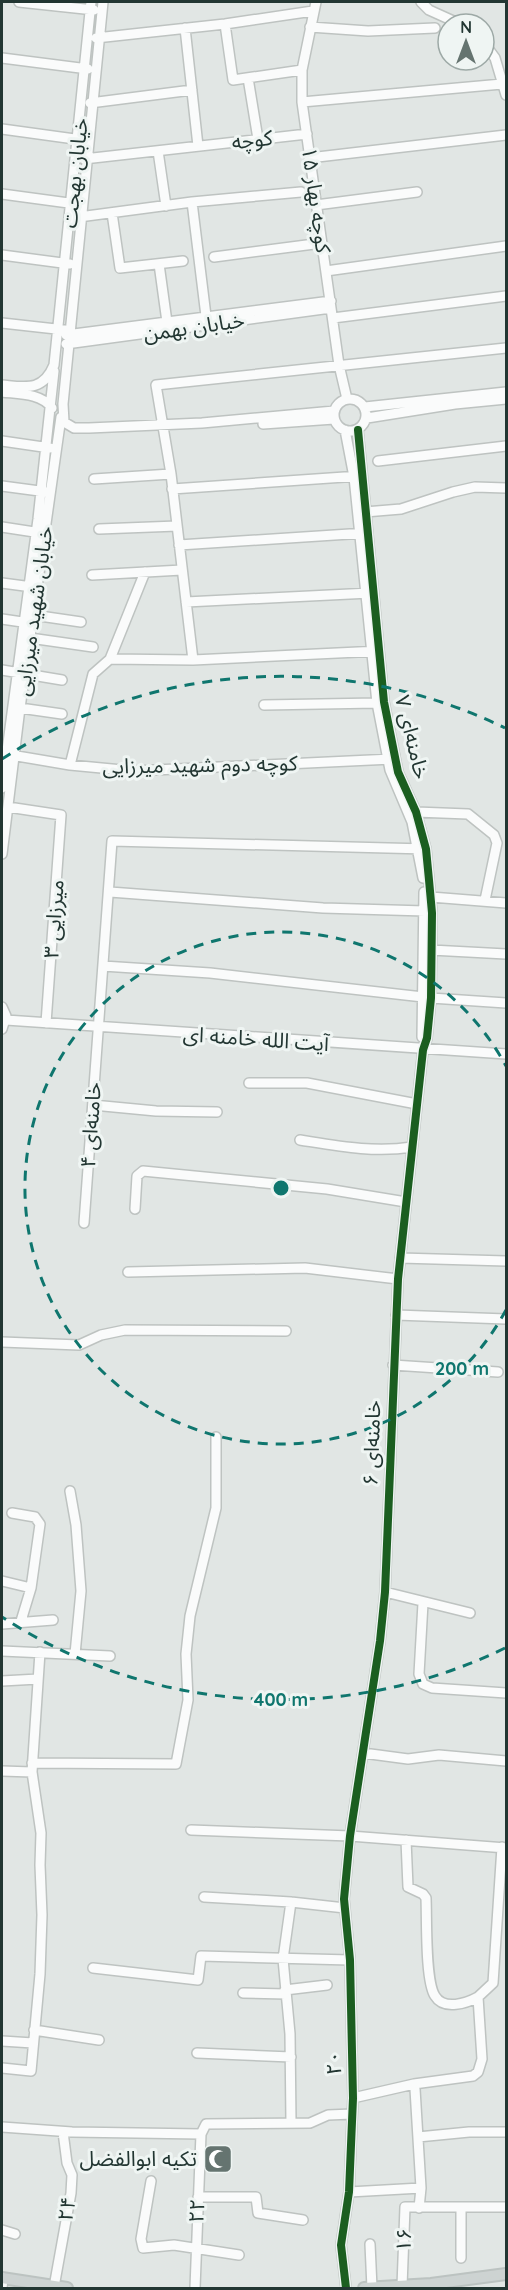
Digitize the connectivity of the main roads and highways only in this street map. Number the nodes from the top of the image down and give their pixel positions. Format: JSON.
{"nodes":[{"id":1,"x":507,"y":2274,"type":"edge"},
{"id":2,"x":2,"y":2281,"type":"edge"},
{"id":3,"x":52,"y":2287,"type":"edge"},
{"id":4,"x":372,"y":2288,"type":"edge"},
{"id":5,"x":67,"y":2289,"type":"edge"},
{"id":6,"x":364,"y":2289,"type":"edge"}],
"edges":[{"from":1,"to":4,"type":"main road"},
{"from":2,"to":3,"type":"main road"},
{"from":3,"to":5,"type":"main road"},
{"from":4,"to":6,"type":"main road"}]}
